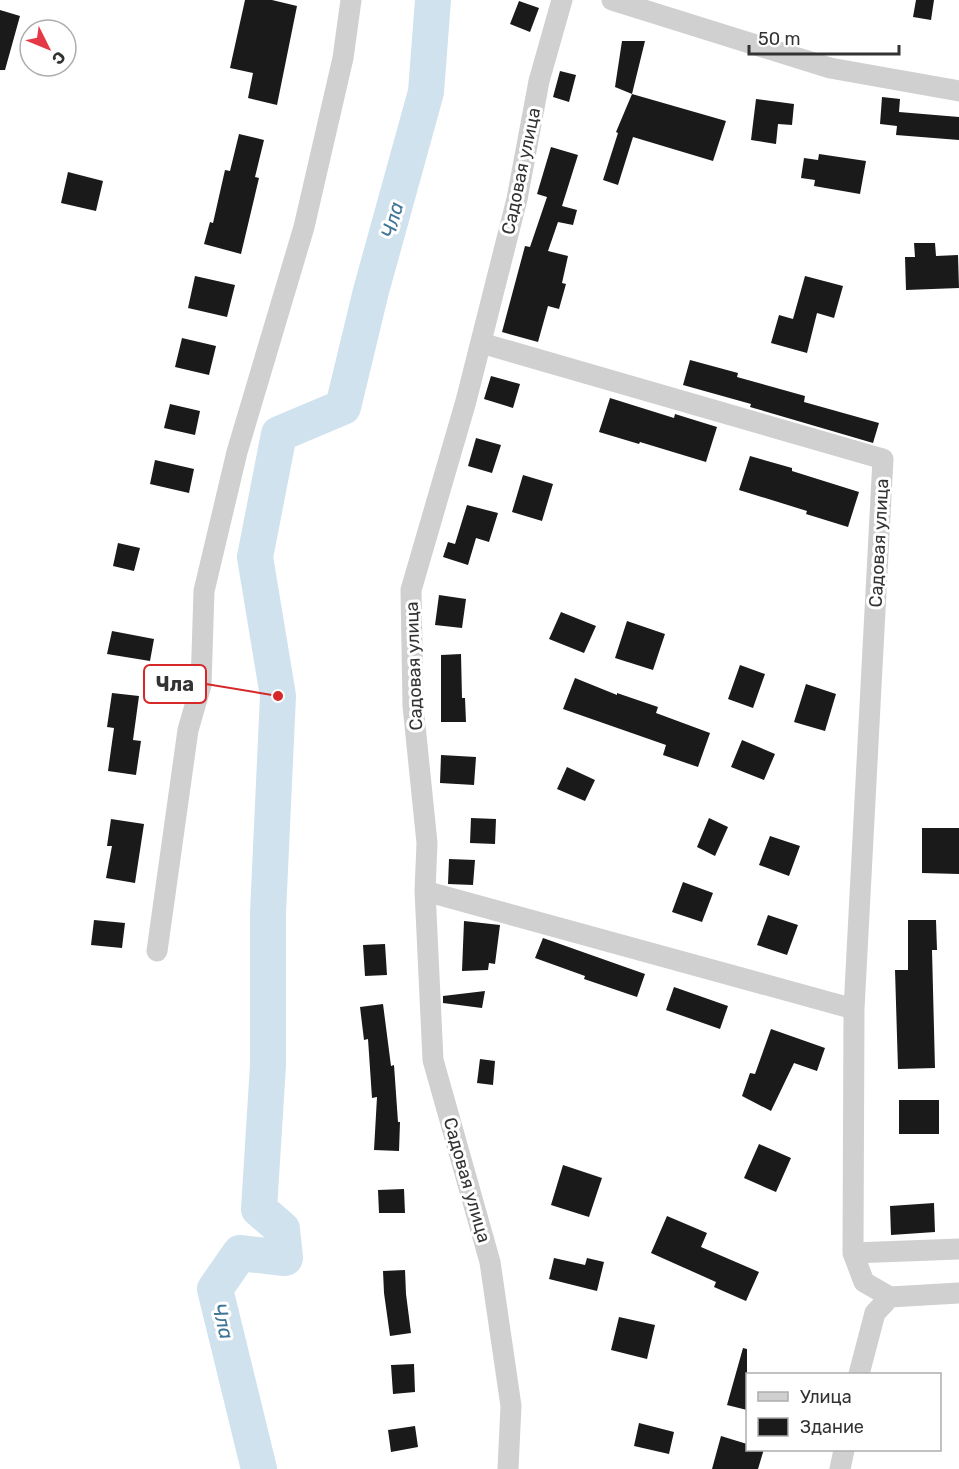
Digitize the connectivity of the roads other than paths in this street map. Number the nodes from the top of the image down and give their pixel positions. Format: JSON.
{"nodes":[{"id":1,"x":351,"y":0,"type":"edge"},
{"id":2,"x":562,"y":0,"type":"edge"},
{"id":3,"x":612,"y":0,"type":"edge"},
{"id":4,"x":959,"y":91,"type":"edge"},
{"id":5,"x":481,"y":343,"type":"junction"},
{"id":6,"x":425,"y":891,"type":"junction"},
{"id":7,"x":157,"y":951,"type":"dead end"},
{"id":8,"x":854,"y":1009,"type":"junction"},
{"id":9,"x":959,"y":1249,"type":"edge"},
{"id":10,"x":853,"y":1253,"type":"junction"},
{"id":11,"x":959,"y":1293,"type":"edge"},
{"id":12,"x":890,"y":1297,"type":"junction"},
{"id":13,"x":859,"y":1373,"type":"edge"},
{"id":14,"x":844,"y":1451,"type":"edge"},
{"id":15,"x":508,"y":1469,"type":"edge"},
{"id":16,"x":840,"y":1469,"type":"edge"}],
"edges":[{"from":1,"to":7,"type":"street"},
{"from":2,"to":5,"type":"street","name":"Садовая улица"},
{"from":3,"to":4,"type":"street"},
{"from":5,"to":6,"type":"street","name":"Садовая улица"},
{"from":5,"to":8,"type":"street","name":"Садовая улица"},
{"from":6,"to":8,"type":"street"},
{"from":6,"to":15,"type":"street","name":"Садовая улица"},
{"from":8,"to":10,"type":"street","name":"Садовая улица"},
{"from":9,"to":10,"type":"street"},
{"from":10,"to":12,"type":"street","name":"Садовая улица"},
{"from":11,"to":12,"type":"street"},
{"from":12,"to":13,"type":"street"},
{"from":14,"to":16,"type":"street"}]}
